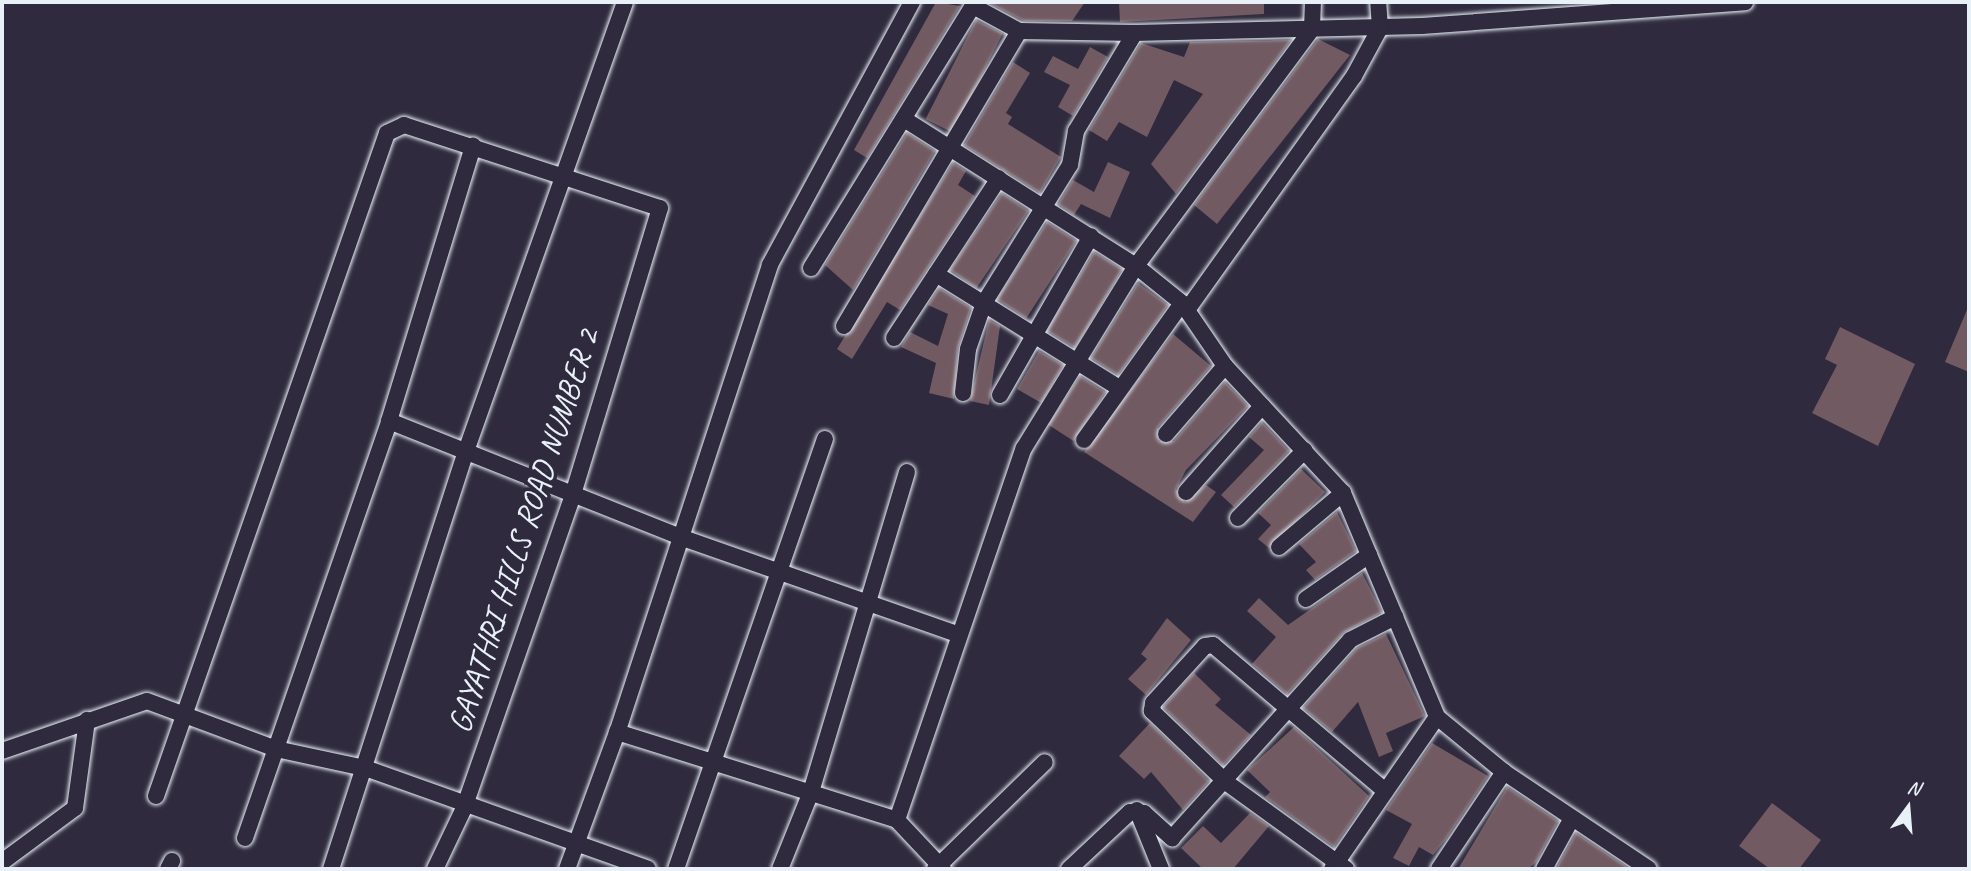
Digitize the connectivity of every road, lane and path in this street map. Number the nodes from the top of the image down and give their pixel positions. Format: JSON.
{"nodes":[{"id":1,"x":625,"y":2,"type":"edge"},
{"id":2,"x":912,"y":2,"type":"edge"},
{"id":3,"x":1313,"y":2,"type":"edge"},
{"id":4,"x":1378,"y":2,"type":"edge"},
{"id":5,"x":1745,"y":2,"type":"edge"},
{"id":6,"x":974,"y":4,"type":"edge"},
{"id":7,"x":1650,"y":7,"type":"edge"},
{"id":8,"x":1574,"y":8,"type":"edge"},
{"id":9,"x":1380,"y":28,"type":"junction"},
{"id":10,"x":1312,"y":29,"type":"junction"},
{"id":11,"x":1019,"y":31,"type":"junction"},
{"id":12,"x":1135,"y":33,"type":"junction"},
{"id":13,"x":904,"y":119,"type":"junction"},
{"id":14,"x":473,"y":146,"type":"junction"},
{"id":15,"x":951,"y":146,"type":"junction"},
{"id":16,"x":565,"y":173,"type":"junction"},
{"id":17,"x":999,"y":178,"type":"junction"},
{"id":18,"x":1045,"y":207,"type":"junction"},
{"id":19,"x":1091,"y":236,"type":"junction"},
{"id":20,"x":1136,"y":266,"type":"junction"},
{"id":21,"x":811,"y":268,"type":"dead end"},
{"id":22,"x":936,"y":274,"type":"junction"},
{"id":23,"x":984,"y":303,"type":"junction"},
{"id":24,"x":1184,"y":307,"type":"junction"},
{"id":25,"x":844,"y":326,"type":"dead end"},
{"id":26,"x":1030,"y":336,"type":"junction"},
{"id":27,"x":894,"y":338,"type":"dead end"},
{"id":28,"x":1074,"y":361,"type":"junction"},
{"id":29,"x":1225,"y":366,"type":"junction"},
{"id":30,"x":1119,"y":388,"type":"junction"},
{"id":31,"x":963,"y":393,"type":"dead end"},
{"id":32,"x":1000,"y":396,"type":"dead end"},
{"id":33,"x":1262,"y":406,"type":"junction"},
{"id":34,"x":389,"y":421,"type":"junction"},
{"id":35,"x":1166,"y":434,"type":"dead end"},
{"id":36,"x":825,"y":439,"type":"dead end"},
{"id":37,"x":1084,"y":440,"type":"dead end"},
{"id":38,"x":1305,"y":450,"type":"junction"},
{"id":39,"x":465,"y":454,"type":"junction"},
{"id":40,"x":908,"y":472,"type":"dead end"},
{"id":41,"x":1186,"y":492,"type":"dead end"},
{"id":42,"x":1343,"y":493,"type":"junction"},
{"id":43,"x":573,"y":495,"type":"junction"},
{"id":44,"x":1238,"y":518,"type":"dead end"},
{"id":45,"x":680,"y":537,"type":"junction"},
{"id":46,"x":1279,"y":547,"type":"dead end"},
{"id":47,"x":1369,"y":555,"type":"junction"},
{"id":48,"x":778,"y":573,"type":"junction"},
{"id":49,"x":1306,"y":599,"type":"dead end"},
{"id":50,"x":867,"y":604,"type":"junction"},
{"id":51,"x":1395,"y":617,"type":"junction"},
{"id":52,"x":957,"y":634,"type":"junction"},
{"id":53,"x":1285,"y":711,"type":"junction"},
{"id":54,"x":187,"y":717,"type":"junction"},
{"id":55,"x":1437,"y":717,"type":"junction"},
{"id":56,"x":87,"y":720,"type":"junction"},
{"id":57,"x":617,"y":732,"type":"junction"},
{"id":58,"x":276,"y":749,"type":"junction"},
{"id":59,"x":2,"y":751,"type":"edge"},
{"id":60,"x":711,"y":760,"type":"junction"},
{"id":61,"x":1045,"y":762,"type":"dead end"},
{"id":62,"x":365,"y":768,"type":"junction"},
{"id":63,"x":1504,"y":772,"type":"junction"},
{"id":64,"x":1226,"y":782,"type":"junction"},
{"id":65,"x":1385,"y":791,"type":"junction"},
{"id":66,"x":811,"y":792,"type":"junction"},
{"id":67,"x":156,"y":796,"type":"dead end"},
{"id":68,"x":465,"y":806,"type":"junction"},
{"id":69,"x":1137,"y":810,"type":"junction"},
{"id":70,"x":1572,"y":818,"type":"junction"},
{"id":71,"x":897,"y":820,"type":"junction"},
{"id":72,"x":245,"y":838,"type":"dead end"},
{"id":73,"x":576,"y":846,"type":"junction"},
{"id":74,"x":2,"y":862,"type":"edge"},
{"id":75,"x":1623,"y":862,"type":"edge"},
{"id":76,"x":1338,"y":867,"type":"edge"},
{"id":77,"x":939,"y":868,"type":"edge"},
{"id":78,"x":331,"y":869,"type":"edge"},
{"id":79,"x":435,"y":869,"type":"edge"},
{"id":80,"x":567,"y":869,"type":"edge"},
{"id":81,"x":648,"y":869,"type":"edge"},
{"id":82,"x":676,"y":869,"type":"edge"},
{"id":83,"x":780,"y":869,"type":"edge"},
{"id":84,"x":1069,"y":869,"type":"edge"},
{"id":85,"x":1161,"y":869,"type":"edge"},
{"id":86,"x":1438,"y":869,"type":"edge"},
{"id":87,"x":1544,"y":869,"type":"edge"},
{"id":88,"x":1650,"y":869,"type":"edge"}],
"edges":[{"from":1,"to":16,"type":"street"},
{"from":2,"to":45,"type":"street"},
{"from":3,"to":10,"type":"street"},
{"from":4,"to":9,"type":"street"},
{"from":5,"to":7,"type":"street"},
{"from":6,"to":11,"type":"street"},
{"from":6,"to":13,"type":"street"},
{"from":7,"to":8,"type":"street"},
{"from":8,"to":9,"type":"street"},
{"from":9,"to":10,"type":"street"},
{"from":9,"to":24,"type":"street"},
{"from":10,"to":12,"type":"street"},
{"from":10,"to":20,"type":"street"},
{"from":11,"to":12,"type":"street"},
{"from":11,"to":15,"type":"street"},
{"from":12,"to":18,"type":"street"},
{"from":13,"to":15,"type":"street"},
{"from":13,"to":21,"type":"street"},
{"from":14,"to":16,"type":"street"},
{"from":14,"to":34,"type":"street"},
{"from":14,"to":54,"type":"street"},
{"from":15,"to":17,"type":"street"},
{"from":15,"to":25,"type":"street"},
{"from":16,"to":39,"type":"street"},
{"from":16,"to":43,"type":"street","name":"GAYATHRI HILLS ROAD NUMBER 2"},
{"from":17,"to":18,"type":"street"},
{"from":17,"to":22,"type":"street"},
{"from":18,"to":19,"type":"street"},
{"from":18,"to":23,"type":"street"},
{"from":19,"to":20,"type":"street"},
{"from":19,"to":26,"type":"street"},
{"from":20,"to":24,"type":"street"},
{"from":20,"to":28,"type":"street"},
{"from":22,"to":23,"type":"street"},
{"from":22,"to":27,"type":"street"},
{"from":23,"to":26,"type":"street"},
{"from":23,"to":31,"type":"street"},
{"from":24,"to":29,"type":"street"},
{"from":24,"to":30,"type":"street"},
{"from":26,"to":28,"type":"street"},
{"from":26,"to":32,"type":"street"},
{"from":28,"to":30,"type":"street"},
{"from":28,"to":52,"type":"street"},
{"from":29,"to":33,"type":"street"},
{"from":29,"to":35,"type":"street"},
{"from":30,"to":37,"type":"street"},
{"from":33,"to":38,"type":"street"},
{"from":33,"to":41,"type":"street"},
{"from":34,"to":39,"type":"street"},
{"from":34,"to":58,"type":"street"},
{"from":36,"to":48,"type":"street"},
{"from":38,"to":42,"type":"street"},
{"from":38,"to":44,"type":"street"},
{"from":39,"to":43,"type":"street"},
{"from":39,"to":62,"type":"street"},
{"from":40,"to":50,"type":"street"},
{"from":42,"to":46,"type":"street"},
{"from":42,"to":47,"type":"street"},
{"from":43,"to":45,"type":"street"},
{"from":43,"to":68,"type":"street","name":"GAYATHRI HILLS ROAD NUMBER 2"},
{"from":45,"to":48,"type":"street"},
{"from":45,"to":57,"type":"street"},
{"from":47,"to":49,"type":"street"},
{"from":47,"to":51,"type":"street"},
{"from":48,"to":50,"type":"street"},
{"from":48,"to":60,"type":"street"},
{"from":50,"to":52,"type":"street"},
{"from":50,"to":66,"type":"street"},
{"from":51,"to":53,"type":"street"},
{"from":51,"to":55,"type":"street"},
{"from":52,"to":71,"type":"street"},
{"from":53,"to":64,"type":"street"},
{"from":53,"to":64,"type":"street"},
{"from":53,"to":65,"type":"street"},
{"from":54,"to":56,"type":"street"},
{"from":54,"to":58,"type":"street"},
{"from":54,"to":67,"type":"street"},
{"from":55,"to":63,"type":"street"},
{"from":55,"to":65,"type":"street"},
{"from":56,"to":59,"type":"street"},
{"from":56,"to":74,"type":"street"},
{"from":57,"to":60,"type":"street"},
{"from":57,"to":73,"type":"street"},
{"from":58,"to":62,"type":"street"},
{"from":58,"to":72,"type":"street"},
{"from":60,"to":66,"type":"street"},
{"from":60,"to":82,"type":"street"},
{"from":61,"to":77,"type":"street"},
{"from":62,"to":68,"type":"street"},
{"from":62,"to":78,"type":"street"},
{"from":63,"to":70,"type":"street"},
{"from":63,"to":86,"type":"street"},
{"from":64,"to":69,"type":"street"},
{"from":64,"to":76,"type":"street"},
{"from":65,"to":76,"type":"street"},
{"from":66,"to":71,"type":"street"},
{"from":66,"to":83,"type":"street"},
{"from":68,"to":73,"type":"street"},
{"from":68,"to":79,"type":"street","name":"GAYATHRI HILLS ROAD NUMBER 2"},
{"from":69,"to":84,"type":"street"},
{"from":69,"to":85,"type":"street"},
{"from":70,"to":75,"type":"street"},
{"from":70,"to":87,"type":"street"},
{"from":71,"to":77,"type":"street"},
{"from":73,"to":80,"type":"street"},
{"from":73,"to":81,"type":"street"},
{"from":75,"to":88,"type":"street"}]}
